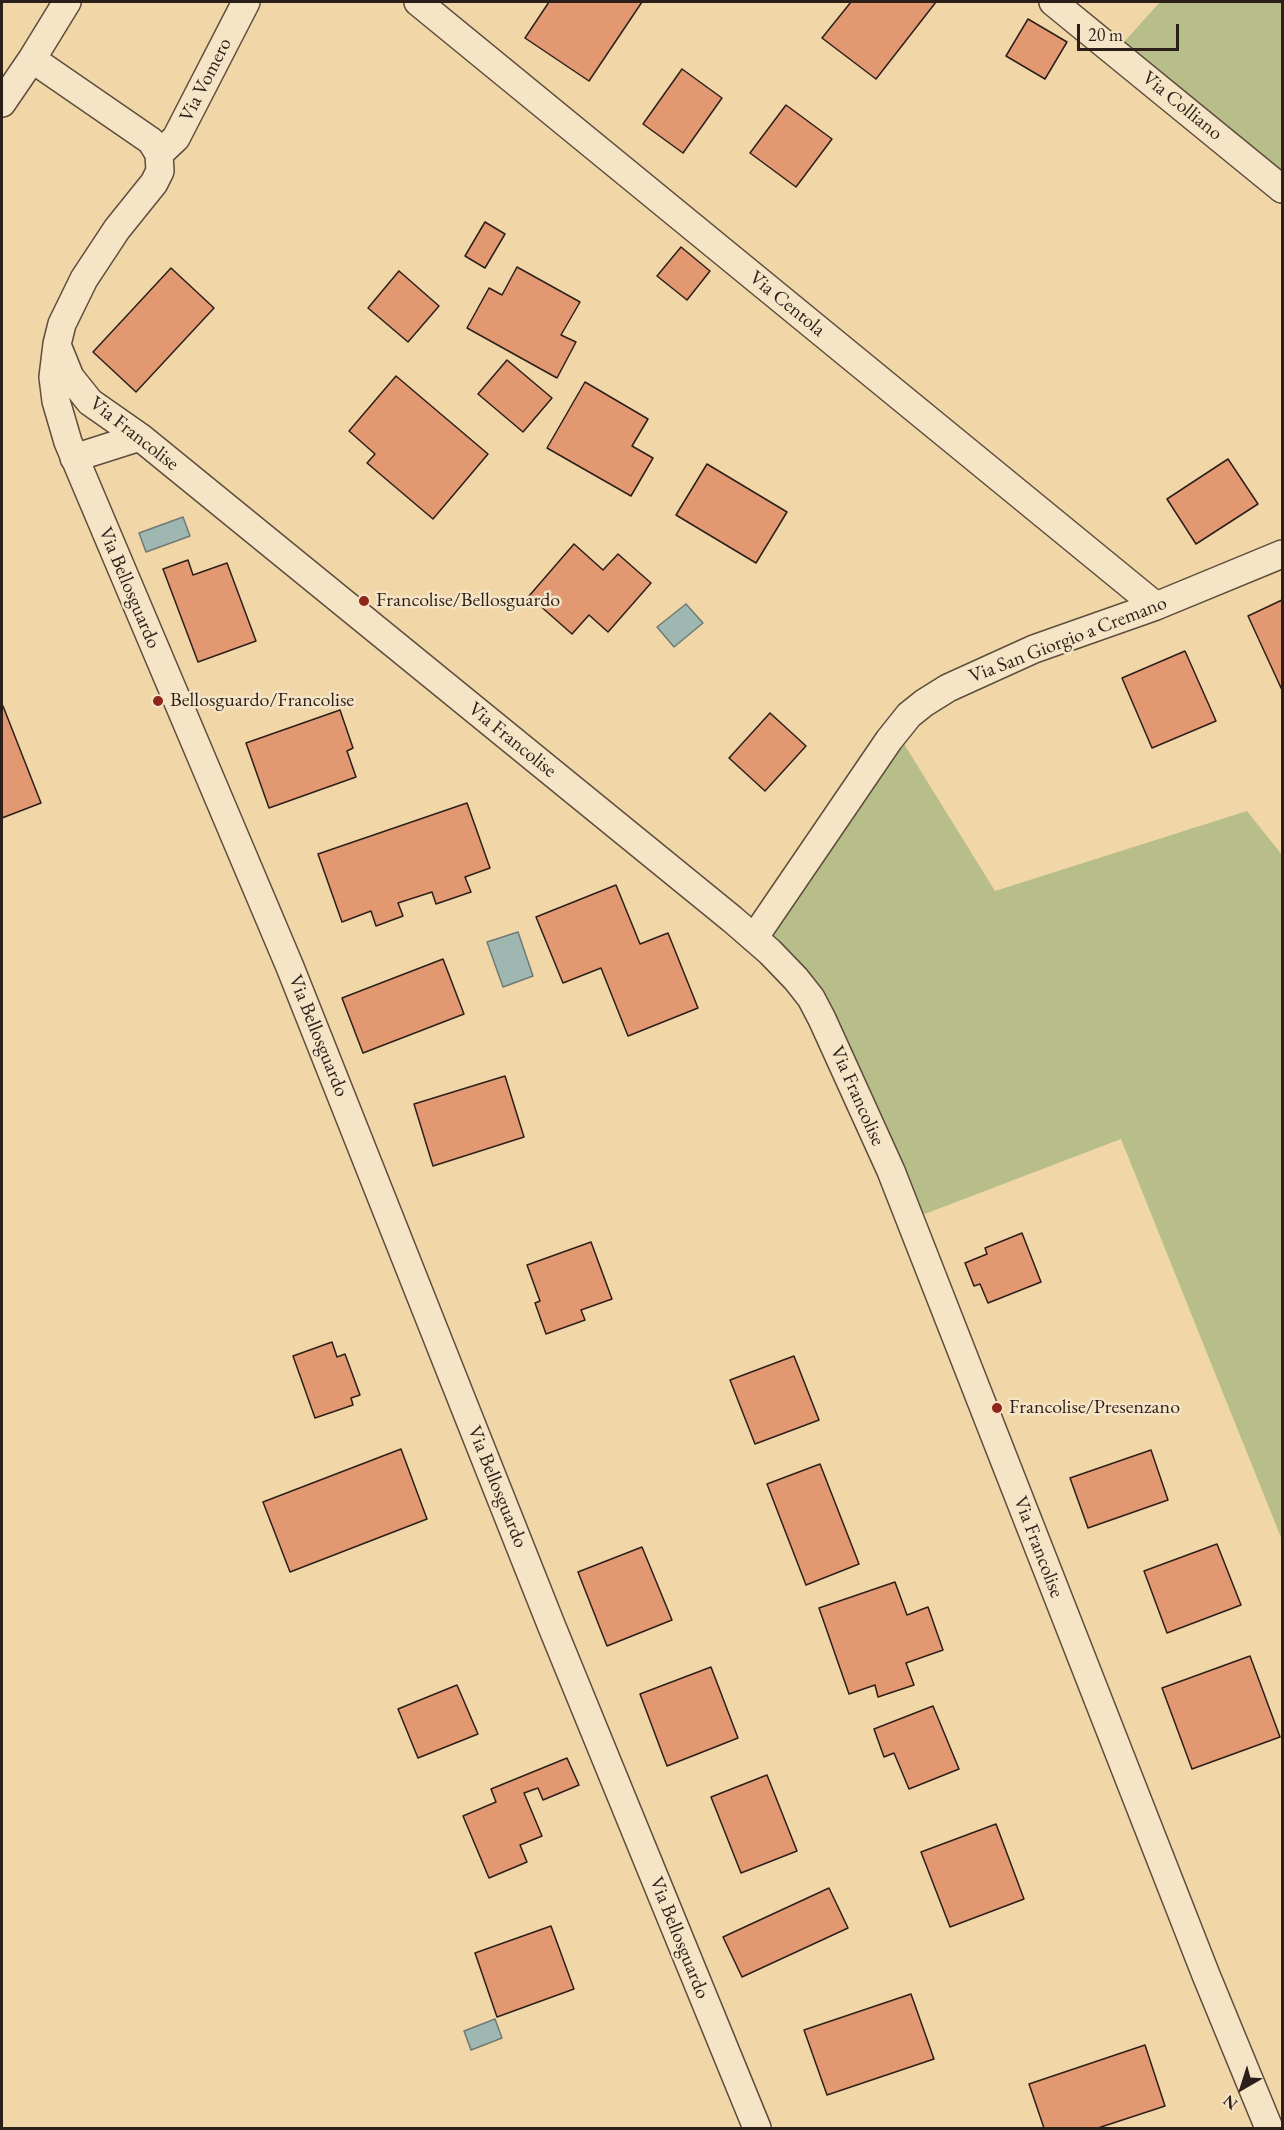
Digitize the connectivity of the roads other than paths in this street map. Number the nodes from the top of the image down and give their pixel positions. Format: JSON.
{"nodes":[{"id":1,"x":67,"y":2,"type":"edge"},
{"id":2,"x":246,"y":2,"type":"edge"},
{"id":3,"x":418,"y":2,"type":"edge"},
{"id":4,"x":1053,"y":2,"type":"edge"},
{"id":5,"x":32,"y":59,"type":"junction"},
{"id":6,"x":2,"y":103,"type":"edge"},
{"id":7,"x":159,"y":154,"type":"junction"},
{"id":8,"x":1282,"y":189,"type":"edge"},
{"id":9,"x":57,"y":344,"type":"junction"},
{"id":10,"x":140,"y":437,"type":"junction"},
{"id":11,"x":74,"y":458,"type":"junction"},
{"id":12,"x":1282,"y":554,"type":"edge"},
{"id":13,"x":1156,"y":606,"type":"junction"},
{"id":14,"x":754,"y":938,"type":"junction"},
{"id":15,"x":757,"y":2128,"type":"edge"},
{"id":16,"x":1269,"y":2128,"type":"edge"}],
"edges":[{"from":1,"to":5,"type":"street"},
{"from":2,"to":7,"type":"street","name":"Via Vomero"},
{"from":3,"to":13,"type":"street","name":"Via Centola"},
{"from":4,"to":8,"type":"street","name":"Via Colliano"},
{"from":5,"to":6,"type":"street"},
{"from":5,"to":7,"type":"street"},
{"from":7,"to":9,"type":"street","name":"Via Bellosguardo"},
{"from":9,"to":10,"type":"street","name":"Via Francolise"},
{"from":9,"to":11,"type":"street","name":"Via Bellosguardo"},
{"from":10,"to":11,"type":"street"},
{"from":10,"to":14,"type":"street","name":"Via Francolise"},
{"from":11,"to":15,"type":"street","name":"Via Bellosguardo"},
{"from":12,"to":13,"type":"street","name":"Via San Giorgio a Cremano"},
{"from":13,"to":14,"type":"street","name":"Via San Giorgio a Cremano"},
{"from":14,"to":16,"type":"street","name":"Via Francolise"}]}
